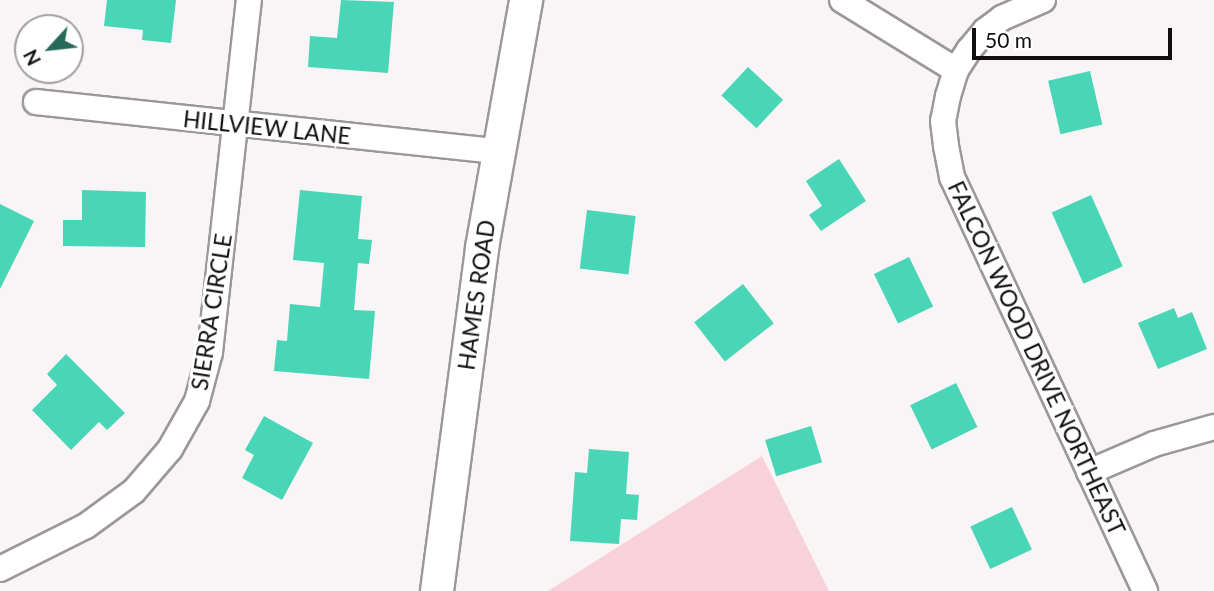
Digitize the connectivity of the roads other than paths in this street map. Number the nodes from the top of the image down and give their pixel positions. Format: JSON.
{"nodes":[{"id":1,"x":249,"y":0,"type":"edge"},
{"id":2,"x":526,"y":0,"type":"edge"},
{"id":3,"x":842,"y":0,"type":"edge"},
{"id":4,"x":1043,"y":0,"type":"edge"},
{"id":5,"x":956,"y":70,"type":"junction"},
{"id":6,"x":36,"y":102,"type":"dead end"},
{"id":7,"x":236,"y":124,"type":"junction"},
{"id":8,"x":498,"y":151,"type":"junction"},
{"id":9,"x":1214,"y":426,"type":"edge"},
{"id":10,"x":1089,"y":471,"type":"junction"},
{"id":11,"x":0,"y":569,"type":"edge"},
{"id":12,"x":437,"y":591,"type":"edge"},
{"id":13,"x":1145,"y":591,"type":"edge"}],
"edges":[{"from":1,"to":7,"type":"street","name":"SIERRA CIRCLE"},
{"from":2,"to":8,"type":"street","name":"HAMES ROAD"},
{"from":3,"to":5,"type":"street"},
{"from":4,"to":5,"type":"street","name":"FALCON WOOD DRIVE NORTHEAST"},
{"from":5,"to":10,"type":"street","name":"FALCON WOOD DRIVE NORTHEAST"},
{"from":6,"to":7,"type":"street","name":"HILLVIEW LANE"},
{"from":7,"to":8,"type":"street","name":"HILLVIEW LANE"},
{"from":7,"to":11,"type":"street","name":"SIERRA CIRCLE"},
{"from":8,"to":12,"type":"street","name":"HAMES ROAD"},
{"from":9,"to":10,"type":"street"},
{"from":10,"to":13,"type":"street","name":"FALCON WOOD DRIVE NORTHEAST"}]}
